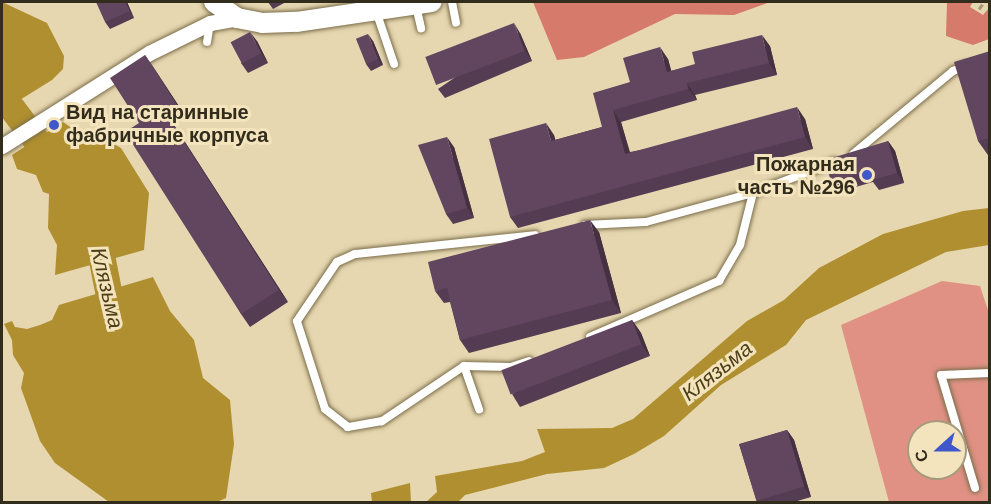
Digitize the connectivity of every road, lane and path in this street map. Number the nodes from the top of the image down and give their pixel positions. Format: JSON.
{"nodes":[{"id":1,"x":214,"y":2,"type":"edge"},
{"id":2,"x":452,"y":2,"type":"edge"},
{"id":3,"x":984,"y":2,"type":"edge"},
{"id":4,"x":424,"y":3,"type":"edge"},
{"id":5,"x":388,"y":6,"type":"edge"},
{"id":6,"x":979,"y":9,"type":"dead end"},
{"id":7,"x":237,"y":18,"type":"junction"},
{"id":8,"x":210,"y":23,"type":"junction"},
{"id":9,"x":456,"y":23,"type":"dead end"},
{"id":10,"x":421,"y":28,"type":"dead end"},
{"id":11,"x":207,"y":42,"type":"dead end"},
{"id":12,"x":394,"y":64,"type":"dead end"},
{"id":13,"x":972,"y":64,"type":"edge"},
{"id":14,"x":2,"y":146,"type":"edge"},
{"id":15,"x":753,"y":193,"type":"junction"},
{"id":16,"x":570,"y":228,"type":"edge"},
{"id":17,"x":548,"y":232,"type":"edge"},
{"id":18,"x":583,"y":340,"type":"edge"},
{"id":19,"x":542,"y":356,"type":"edge"},
{"id":20,"x":464,"y":366,"type":"junction"},
{"id":21,"x":990,"y":373,"type":"edge"},
{"id":22,"x":479,"y":409,"type":"dead end"},
{"id":23,"x":975,"y":488,"type":"dead end"}],
"edges":[{"from":1,"to":7,"type":"street"},
{"from":2,"to":9,"type":"lane"},
{"from":3,"to":6,"type":"path"},
{"from":4,"to":5,"type":"street"},
{"from":4,"to":10,"type":"lane"},
{"from":5,"to":7,"type":"street"},
{"from":5,"to":12,"type":"lane"},
{"from":7,"to":8,"type":"street"},
{"from":8,"to":11,"type":"lane"},
{"from":8,"to":14,"type":"street"},
{"from":13,"to":15,"type":"lane"},
{"from":15,"to":16,"type":"lane"},
{"from":15,"to":18,"type":"lane"},
{"from":17,"to":20,"type":"lane"},
{"from":19,"to":20,"type":"lane"},
{"from":20,"to":22,"type":"lane"},
{"from":21,"to":23,"type":"lane"}]}
